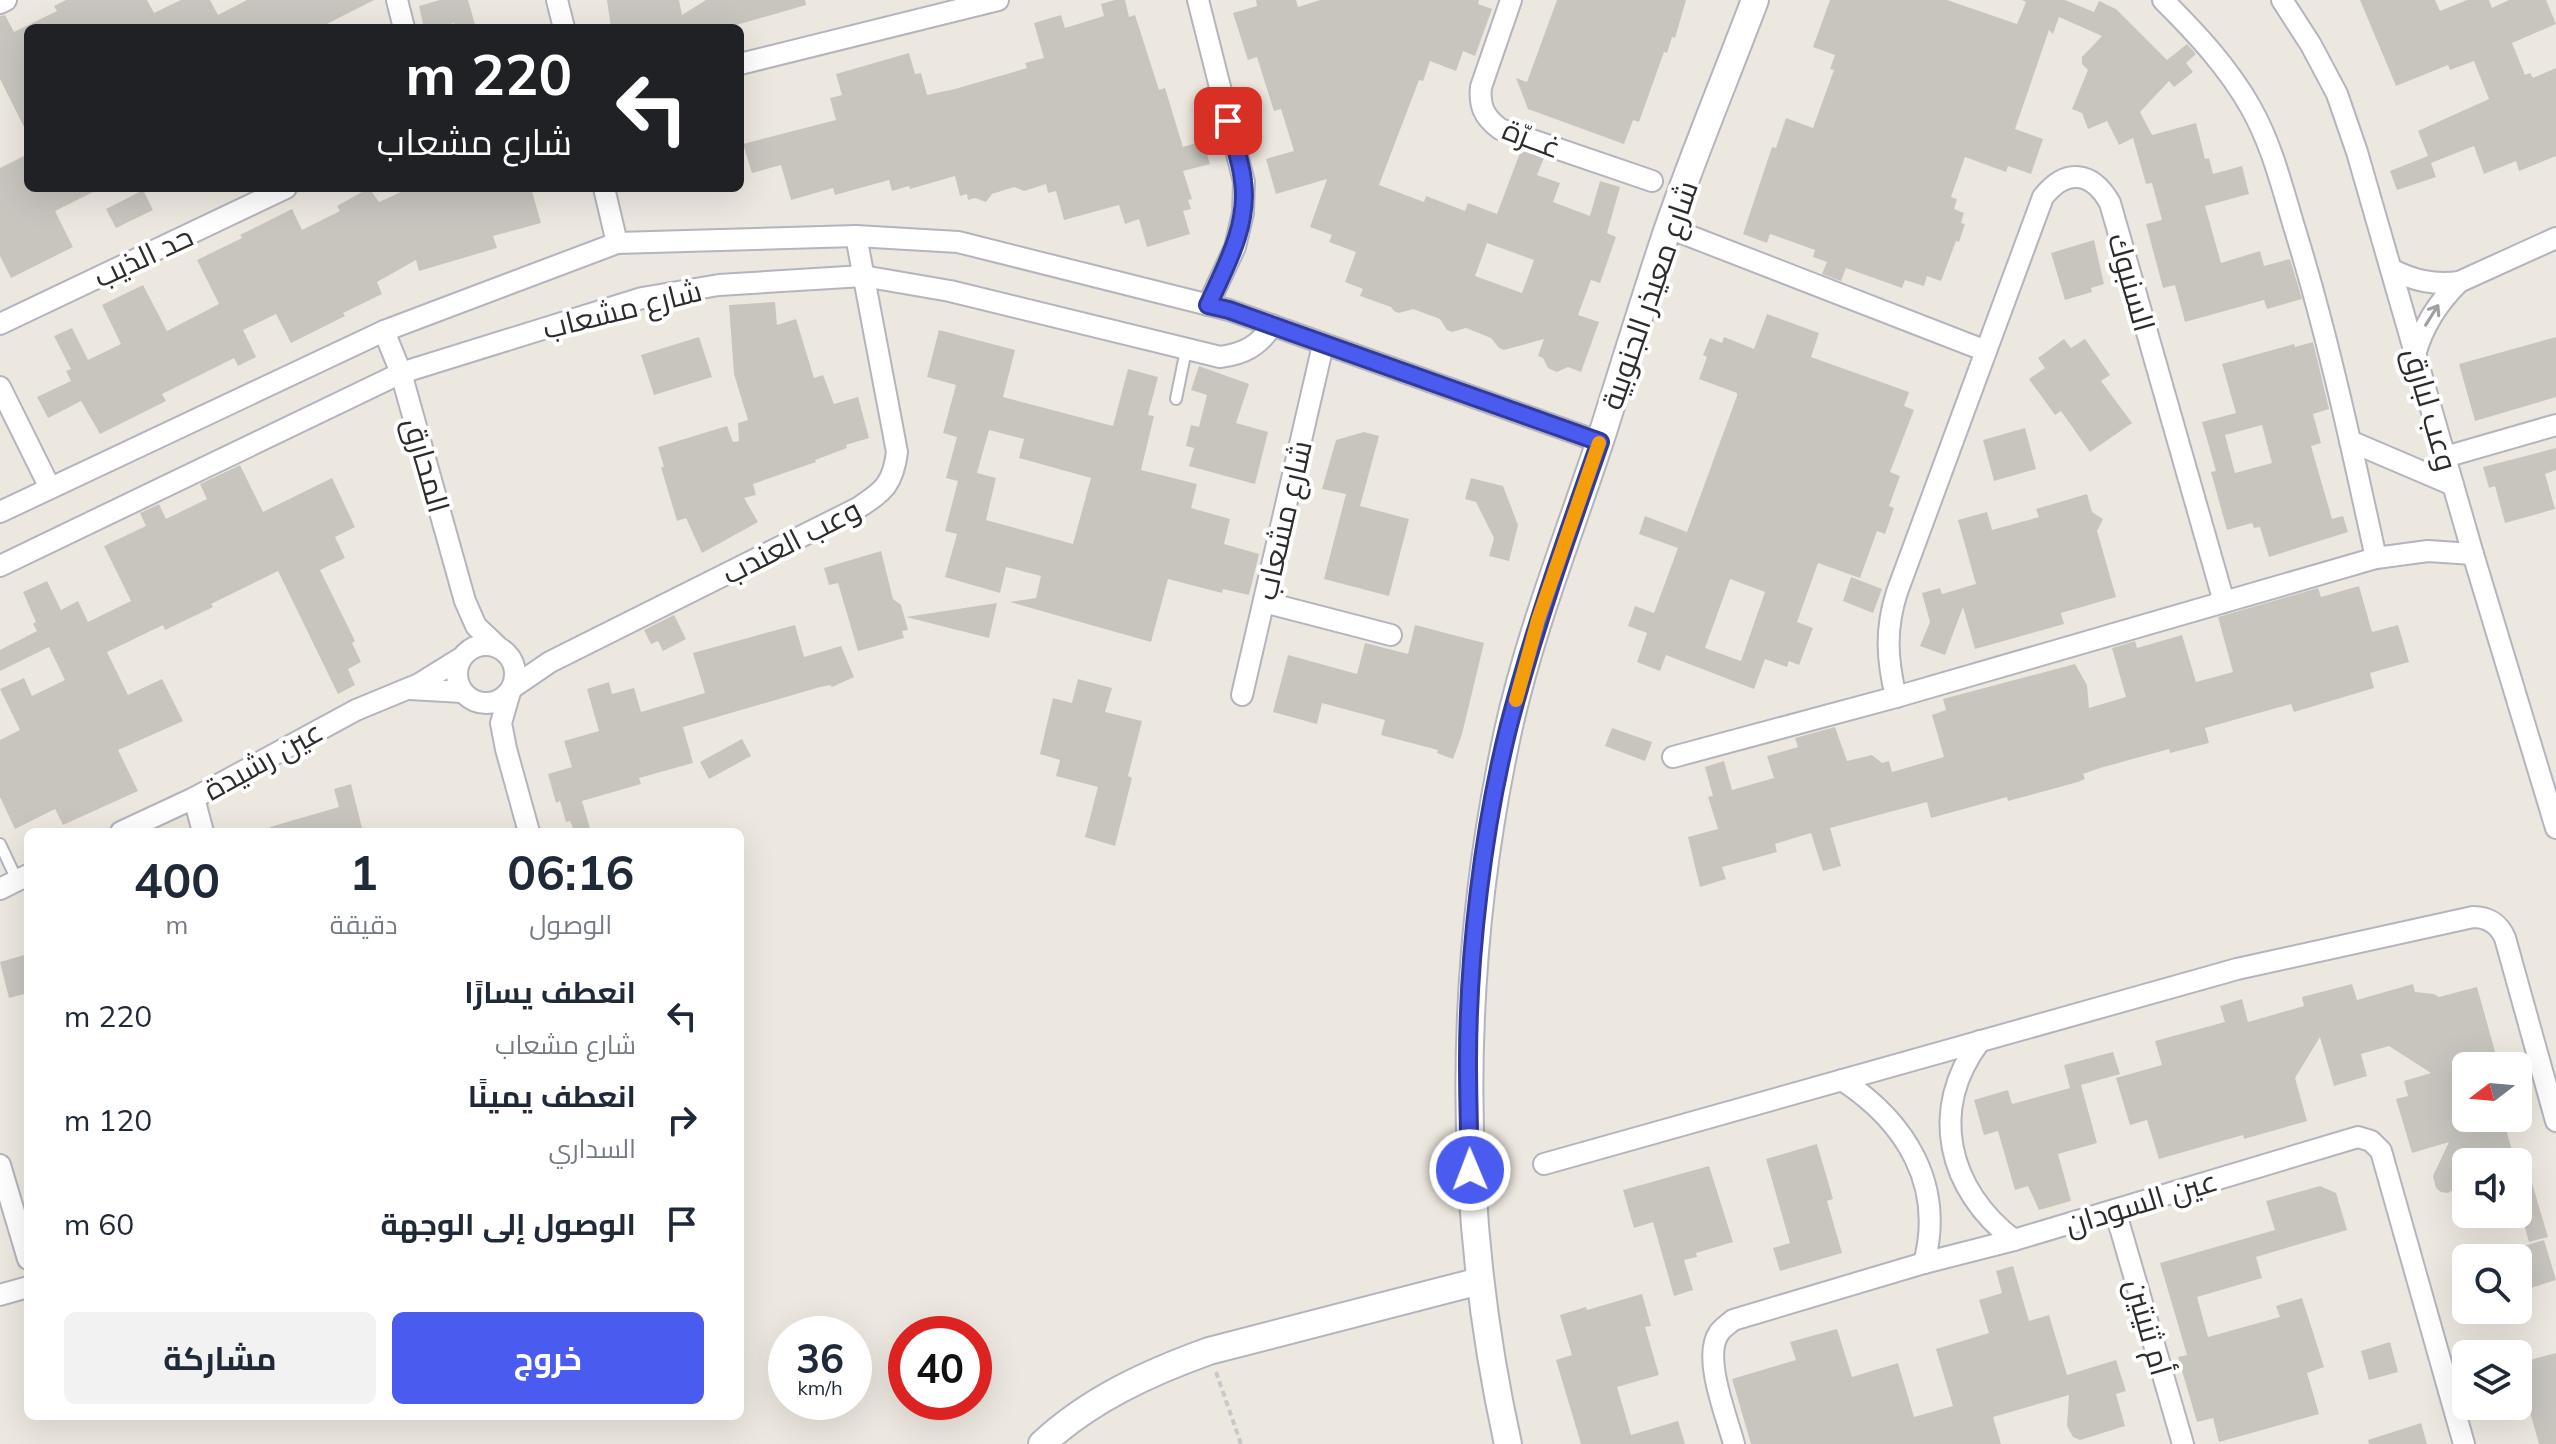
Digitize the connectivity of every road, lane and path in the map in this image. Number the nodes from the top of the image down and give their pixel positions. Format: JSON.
{"nodes":[{"id":1,"x":6,"y":0,"type":"edge"},
{"id":2,"x":397,"y":0,"type":"edge"},
{"id":3,"x":557,"y":0,"type":"edge"},
{"id":4,"x":998,"y":0,"type":"edge"},
{"id":5,"x":1198,"y":0,"type":"edge"},
{"id":6,"x":1511,"y":0,"type":"edge"},
{"id":7,"x":1755,"y":0,"type":"edge"},
{"id":8,"x":2163,"y":0,"type":"edge"},
{"id":9,"x":2282,"y":0,"type":"edge"},
{"id":10,"x":0,"y":3,"type":"edge"},
{"id":11,"x":917,"y":10,"type":"edge"},
{"id":12,"x":403,"y":24,"type":"edge"},
{"id":13,"x":563,"y":24,"type":"edge"},
{"id":14,"x":744,"y":63,"type":"edge"},
{"id":15,"x":1652,"y":181,"type":"dead end"},
{"id":16,"x":278,"y":192,"type":"edge"},
{"id":17,"x":605,"y":192,"type":"edge"},
{"id":18,"x":1669,"y":228,"type":"junction"},
{"id":19,"x":856,"y":236,"type":"junction"},
{"id":20,"x":2556,"y":238,"type":"edge"},
{"id":21,"x":617,"y":243,"type":"junction"},
{"id":22,"x":2391,"y":269,"type":"junction"},
{"id":23,"x":863,"y":276,"type":"junction"},
{"id":24,"x":2459,"y":282,"type":"junction"},
{"id":25,"x":1208,"y":305,"type":"junction"},
{"id":26,"x":0,"y":324,"type":"edge"},
{"id":27,"x":1272,"y":325,"type":"junction"},
{"id":28,"x":384,"y":331,"type":"junction"},
{"id":29,"x":1323,"y":345,"type":"junction"},
{"id":30,"x":1186,"y":350,"type":"junction"},
{"id":31,"x":1986,"y":351,"type":"junction"},
{"id":32,"x":2415,"y":354,"type":"junction"},
{"id":33,"x":401,"y":373,"type":"junction"},
{"id":34,"x":0,"y":387,"type":"edge"},
{"id":35,"x":1176,"y":399,"type":"dead end"},
{"id":36,"x":2556,"y":425,"type":"edge"},
{"id":37,"x":2350,"y":441,"type":"junction"},
{"id":38,"x":1600,"y":442,"type":"junction"},
{"id":39,"x":2445,"y":457,"type":"junction"},
{"id":40,"x":2453,"y":485,"type":"junction"},
{"id":41,"x":50,"y":488,"type":"junction"},
{"id":42,"x":0,"y":512,"type":"edge"},
{"id":43,"x":2473,"y":554,"type":"junction"},
{"id":44,"x":2376,"y":558,"type":"junction"},
{"id":45,"x":0,"y":566,"type":"edge"},
{"id":46,"x":465,"y":601,"type":"junction"},
{"id":47,"x":1264,"y":602,"type":"junction"},
{"id":48,"x":2224,"y":602,"type":"junction"},
{"id":49,"x":1391,"y":635,"type":"dead end"},
{"id":50,"x":501,"y":649,"type":"junction"},
{"id":51,"x":464,"y":654,"type":"junction"},
{"id":52,"x":550,"y":662,"type":"junction"},
{"id":53,"x":406,"y":690,"type":"junction"},
{"id":54,"x":511,"y":690,"type":"junction"},
{"id":55,"x":1242,"y":695,"type":"dead end"},
{"id":56,"x":470,"y":697,"type":"junction"},
{"id":57,"x":1896,"y":697,"type":"junction"},
{"id":58,"x":506,"y":749,"type":"junction"},
{"id":59,"x":1673,"y":757,"type":"dead end"},
{"id":60,"x":194,"y":798,"type":"junction"},
{"id":61,"x":130,"y":828,"type":"edge"},
{"id":62,"x":202,"y":828,"type":"edge"},
{"id":63,"x":528,"y":828,"type":"edge"},
{"id":64,"x":2556,"y":828,"type":"edge"},
{"id":65,"x":0,"y":844,"type":"edge"},
{"id":66,"x":15,"y":882,"type":"edge"},
{"id":67,"x":1980,"y":1041,"type":"junction"},
{"id":68,"x":1842,"y":1080,"type":"junction"},
{"id":69,"x":2556,"y":1121,"type":"edge"},
{"id":70,"x":1956,"y":1160,"type":"junction"},
{"id":71,"x":1544,"y":1164,"type":"dead end"},
{"id":72,"x":0,"y":1165,"type":"edge"},
{"id":73,"x":1920,"y":1170,"type":"junction"},
{"id":74,"x":2115,"y":1210,"type":"junction"},
{"id":75,"x":2014,"y":1240,"type":"junction"},
{"id":76,"x":24,"y":1246,"type":"edge"},
{"id":77,"x":1924,"y":1263,"type":"junction"},
{"id":78,"x":1480,"y":1281,"type":"junction"},
{"id":79,"x":24,"y":1288,"type":"edge"},
{"id":80,"x":0,"y":1295,"type":"edge"},
{"id":81,"x":1209,"y":1351,"type":"junction"},
{"id":82,"x":1042,"y":1444,"type":"edge"},
{"id":83,"x":1241,"y":1444,"type":"edge"},
{"id":84,"x":1508,"y":1444,"type":"edge"},
{"id":85,"x":1734,"y":1444,"type":"edge"},
{"id":86,"x":2183,"y":1444,"type":"edge"},
{"id":87,"x":2464,"y":1444,"type":"edge"}],
"edges":[{"from":1,"to":10,"type":"street"},
{"from":2,"to":12,"type":"street"},
{"from":3,"to":13,"type":"street"},
{"from":4,"to":11,"type":"street"},
{"from":5,"to":25,"type":"street"},
{"from":6,"to":15,"type":"street","name":"غــرّة"},
{"from":7,"to":18,"type":"street","name":"شارع معيذر الجنوبية"},
{"from":8,"to":37,"type":"street"},
{"from":9,"to":22,"type":"street","name":"وعب لبارق"},
{"from":11,"to":14,"type":"street"},
{"from":16,"to":26,"type":"street","name":"حد الذيب"},
{"from":17,"to":21,"type":"street"},
{"from":18,"to":31,"type":"street"},
{"from":18,"to":38,"type":"street","name":"شارع معيذر الجنوبية"},
{"from":19,"to":21,"type":"street","name":"شارع مشعاب"},
{"from":19,"to":23,"type":"street","name":"وعب العندب"},
{"from":19,"to":25,"type":"street","name":"شارع مشعاب"},
{"from":20,"to":24,"type":"street"},
{"from":21,"to":28,"type":"street","name":"شارع مشعاب"},
{"from":22,"to":24,"type":"street"},
{"from":22,"to":32,"type":"street","name":"وعب لبارق"},
{"from":23,"to":30,"type":"street","name":"شارع مشعاب"},
{"from":23,"to":33,"type":"street","name":"شارع مشعاب"},
{"from":23,"to":52,"type":"street","name":"وعب العندب"},
{"from":32,"to":24,"type":"street","one_way":true},
{"from":25,"to":27,"type":"street","name":"شارع مشعاب"},
{"from":27,"to":29,"type":"street","name":"شارع مشعاب"},
{"from":27,"to":30,"type":"street","name":"شارع مشعاب"},
{"from":28,"to":33,"type":"street","name":"المحارق"},
{"from":28,"to":41,"type":"street","name":"شارع مشعاب"},
{"from":29,"to":38,"type":"street","name":"شارع مشعاب"},
{"from":29,"to":47,"type":"street","name":"شارع مشعاب"},
{"from":30,"to":35,"type":"lane"},
{"from":31,"to":48,"type":"street","name":"السنبوك"},
{"from":31,"to":57,"type":"street","name":"السنبوك"},
{"from":32,"to":39,"type":"street","name":"وعب لبارق"},
{"from":33,"to":45,"type":"street","name":"شارع مشعاب"},
{"from":33,"to":46,"type":"street","name":"المحارق"},
{"from":34,"to":41,"type":"street"},
{"from":36,"to":39,"type":"street"},
{"from":37,"to":40,"type":"street"},
{"from":37,"to":44,"type":"street"},
{"from":38,"to":78,"type":"street","name":"شارع معيذر الجنوبية"},
{"from":39,"to":40,"type":"street","name":"وعب لبارق"},
{"from":40,"to":43,"type":"street","name":"وعب لبارق"},
{"from":41,"to":42,"type":"street","name":"شارع مشعاب"},
{"from":43,"to":44,"type":"street"},
{"from":43,"to":64,"type":"street","name":"وعب لبارق"},
{"from":44,"to":48,"type":"street"},
{"from":46,"to":50,"type":"street","name":"المحارق"},
{"from":46,"to":51,"type":"street","name":"المحارق"},
{"from":47,"to":49,"type":"street"},
{"from":47,"to":55,"type":"street","name":"شارع مشعاب"},
{"from":48,"to":57,"type":"street"},
{"from":50,"to":51,"type":"street"},
{"from":50,"to":52,"type":"street"},
{"from":50,"to":54,"type":"street"},
{"from":51,"to":53,"type":"street","name":"عين رشيدة"},
{"from":51,"to":56,"type":"street"},
{"from":52,"to":54,"type":"street","name":"وعب العندب"},
{"from":53,"to":56,"type":"street","name":"عين رشيدة"},
{"from":53,"to":60,"type":"street","name":"عين رشيدة"},
{"from":54,"to":56,"type":"street"},
{"from":54,"to":58,"type":"street"},
{"from":56,"to":58,"type":"street"},
{"from":57,"to":59,"type":"street"},
{"from":58,"to":63,"type":"street"},
{"from":60,"to":61,"type":"street","name":"عين رشيدة"},
{"from":60,"to":62,"type":"street"},
{"from":65,"to":66,"type":"lane"},
{"from":67,"to":68,"type":"street"},
{"from":67,"to":69,"type":"street"},
{"from":67,"to":70,"type":"street"},
{"from":68,"to":71,"type":"street"},
{"from":68,"to":73,"type":"street"},
{"from":70,"to":73,"type":"street"},
{"from":70,"to":75,"type":"street"},
{"from":72,"to":76,"type":"street"},
{"from":73,"to":77,"type":"street"},
{"from":74,"to":75,"type":"street","name":"عين السودان"},
{"from":74,"to":86,"type":"street","name":"أم ثنيتين"},
{"from":74,"to":87,"type":"street","name":"عين السودان"},
{"from":75,"to":77,"type":"street","name":"عين السودان"},
{"from":77,"to":85,"type":"street","name":"عين السودان"},
{"from":78,"to":81,"type":"street"},
{"from":78,"to":84,"type":"street","name":"شارع معيذر الجنوبية"},
{"from":79,"to":80,"type":"street"},
{"from":81,"to":82,"type":"street"},
{"from":81,"to":83,"type":"path"}]}
